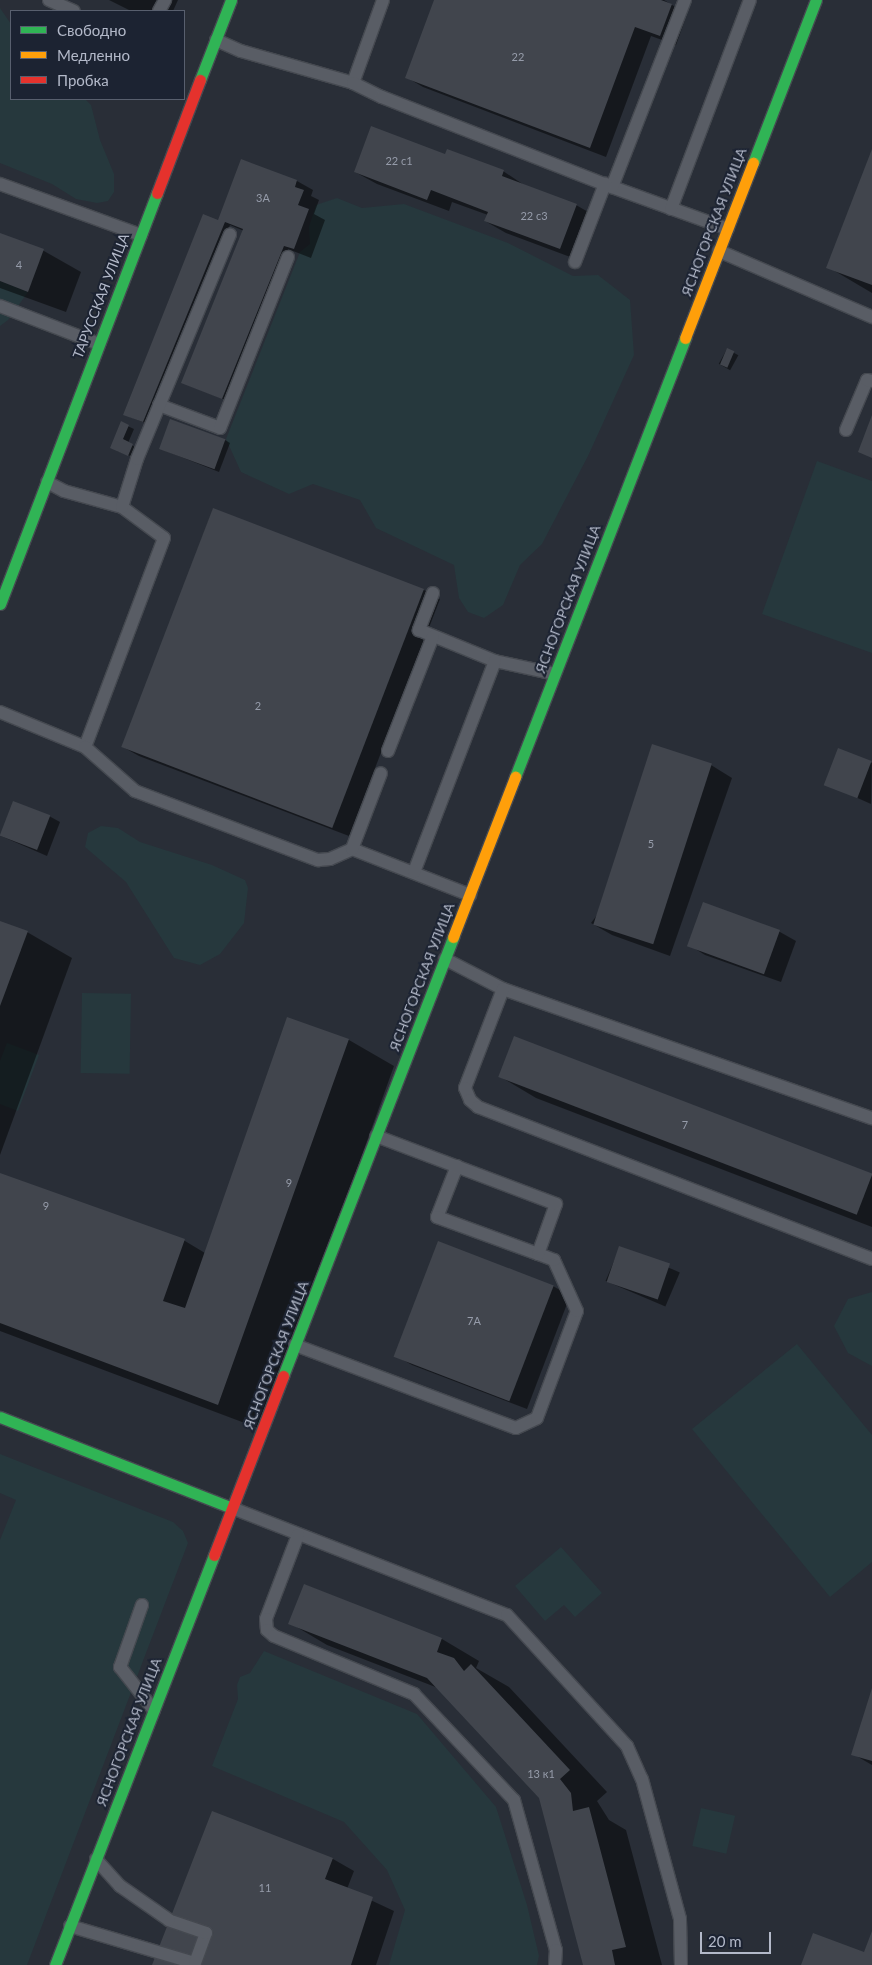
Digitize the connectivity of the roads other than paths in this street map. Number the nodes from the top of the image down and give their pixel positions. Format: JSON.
{"nodes":[{"id":1,"x":49,"y":0,"type":"edge"},
{"id":2,"x":231,"y":0,"type":"edge"},
{"id":3,"x":383,"y":0,"type":"edge"},
{"id":4,"x":685,"y":0,"type":"edge"},
{"id":5,"x":750,"y":0,"type":"edge"},
{"id":6,"x":816,"y":0,"type":"edge"},
{"id":7,"x":72,"y":10,"type":"edge"},
{"id":8,"x":216,"y":40,"type":"junction"},
{"id":9,"x":354,"y":83,"type":"junction"},
{"id":10,"x":0,"y":184,"type":"edge"},
{"id":11,"x":609,"y":186,"type":"junction"},
{"id":12,"x":671,"y":209,"type":"junction"},
{"id":13,"x":728,"y":229,"type":"junction"},
{"id":14,"x":141,"y":235,"type":"junction"},
{"id":15,"x":230,"y":235,"type":"dead end"},
{"id":16,"x":719,"y":251,"type":"junction"},
{"id":17,"x":288,"y":257,"type":"dead end"},
{"id":18,"x":575,"y":262,"type":"dead end"},
{"id":19,"x":0,"y":306,"type":"edge"},
{"id":20,"x":872,"y":317,"type":"edge"},
{"id":21,"x":99,"y":344,"type":"junction"},
{"id":22,"x":872,"y":382,"type":"edge"},
{"id":23,"x":159,"y":405,"type":"junction"},
{"id":24,"x":846,"y":430,"type":"dead end"},
{"id":25,"x":47,"y":482,"type":"junction"},
{"id":26,"x":122,"y":507,"type":"junction"},
{"id":27,"x":433,"y":593,"type":"dead end"},
{"id":28,"x":0,"y":604,"type":"edge"},
{"id":29,"x":433,"y":636,"type":"junction"},
{"id":30,"x":495,"y":661,"type":"junction"},
{"id":31,"x":555,"y":674,"type":"junction"},
{"id":32,"x":0,"y":712,"type":"edge"},
{"id":33,"x":85,"y":747,"type":"junction"},
{"id":34,"x":388,"y":751,"type":"dead end"},
{"id":35,"x":381,"y":773,"type":"dead end"},
{"id":36,"x":352,"y":848,"type":"junction"},
{"id":37,"x":414,"y":872,"type":"junction"},
{"id":38,"x":470,"y":895,"type":"junction"},
{"id":39,"x":445,"y":959,"type":"junction"},
{"id":40,"x":503,"y":989,"type":"junction"},
{"id":41,"x":872,"y":1118,"type":"edge"},
{"id":42,"x":376,"y":1136,"type":"junction"},
{"id":43,"x":457,"y":1166,"type":"junction"},
{"id":44,"x":538,"y":1254,"type":"junction"},
{"id":45,"x":872,"y":1260,"type":"edge"},
{"id":46,"x":296,"y":1345,"type":"junction"},
{"id":47,"x":0,"y":1417,"type":"edge"},
{"id":48,"x":232,"y":1508,"type":"junction"},
{"id":49,"x":298,"y":1535,"type":"junction"},
{"id":50,"x":142,"y":1605,"type":"dead end"},
{"id":51,"x":154,"y":1710,"type":"junction"},
{"id":52,"x":96,"y":1859,"type":"junction"},
{"id":53,"x":70,"y":1926,"type":"junction"},
{"id":54,"x":55,"y":1965,"type":"edge"},
{"id":55,"x":555,"y":1965,"type":"edge"},
{"id":56,"x":681,"y":1965,"type":"edge"}],
"edges":[{"from":1,"to":7,"type":"lane"},
{"from":2,"to":8,"type":"main road","name":"ТАРУССКАЯ УЛИЦА"},
{"from":3,"to":9,"type":"lane"},
{"from":4,"to":11,"type":"lane"},
{"from":5,"to":12,"type":"lane"},
{"from":6,"to":13,"type":"main road","name":"ЯСНОГОРСКАЯ УЛИЦА"},
{"from":8,"to":9,"type":"lane"},
{"from":8,"to":14,"type":"main road","name":"ТАРУССКАЯ УЛИЦА"},
{"from":9,"to":11,"type":"lane"},
{"from":10,"to":14,"type":"lane"},
{"from":11,"to":12,"type":"lane"},
{"from":11,"to":18,"type":"lane"},
{"from":12,"to":13,"type":"lane"},
{"from":13,"to":16,"type":"main road","name":"ЯСНОГОРСКАЯ УЛИЦА"},
{"from":14,"to":21,"type":"main road","name":"ТАРУССКАЯ УЛИЦА"},
{"from":15,"to":23,"type":"lane"},
{"from":16,"to":20,"type":"lane"},
{"from":16,"to":31,"type":"main road","name":"ЯСНОГОРСКАЯ УЛИЦА"},
{"from":17,"to":23,"type":"lane"},
{"from":19,"to":21,"type":"lane"},
{"from":21,"to":25,"type":"main road","name":"ТАРУССКАЯ УЛИЦА"},
{"from":22,"to":24,"type":"lane"},
{"from":23,"to":26,"type":"lane"},
{"from":25,"to":26,"type":"lane"},
{"from":25,"to":28,"type":"main road","name":"ТАРУССКАЯ УЛИЦА"},
{"from":26,"to":33,"type":"lane"},
{"from":27,"to":29,"type":"lane"},
{"from":29,"to":30,"type":"lane"},
{"from":29,"to":34,"type":"lane"},
{"from":30,"to":31,"type":"lane"},
{"from":30,"to":37,"type":"lane"},
{"from":31,"to":38,"type":"main road","name":"ЯСНОГОРСКАЯ УЛИЦА"},
{"from":32,"to":33,"type":"lane"},
{"from":33,"to":36,"type":"lane"},
{"from":35,"to":36,"type":"lane"},
{"from":36,"to":37,"type":"lane"},
{"from":37,"to":38,"type":"lane"},
{"from":38,"to":39,"type":"main road","name":"ЯСНОГОРСКАЯ УЛИЦА"},
{"from":39,"to":40,"type":"lane"},
{"from":39,"to":42,"type":"main road","name":"ЯСНОГОРСКАЯ УЛИЦА"},
{"from":40,"to":41,"type":"lane"},
{"from":40,"to":45,"type":"lane"},
{"from":42,"to":43,"type":"lane"},
{"from":42,"to":46,"type":"main road","name":"ЯСНОГОРСКАЯ УЛИЦА"},
{"from":43,"to":44,"type":"lane"},
{"from":43,"to":44,"type":"lane"},
{"from":44,"to":46,"type":"lane"},
{"from":46,"to":48,"type":"main road","name":"ЯСНОГОРСКАЯ УЛИЦА"},
{"from":47,"to":48,"type":"main road"},
{"from":48,"to":49,"type":"lane"},
{"from":48,"to":51,"type":"main road","name":"ЯСНОГОРСКАЯ УЛИЦА"},
{"from":49,"to":55,"type":"lane"},
{"from":49,"to":56,"type":"lane"},
{"from":50,"to":51,"type":"lane"},
{"from":51,"to":52,"type":"main road","name":"ЯСНОГОРСКАЯ УЛИЦА"},
{"from":52,"to":53,"type":"main road","name":"ЯСНОГОРСКАЯ УЛИЦА"},
{"from":52,"to":53,"type":"lane"},
{"from":53,"to":54,"type":"main road","name":"ЯСНОГОРСКАЯ УЛИЦА"}]}
